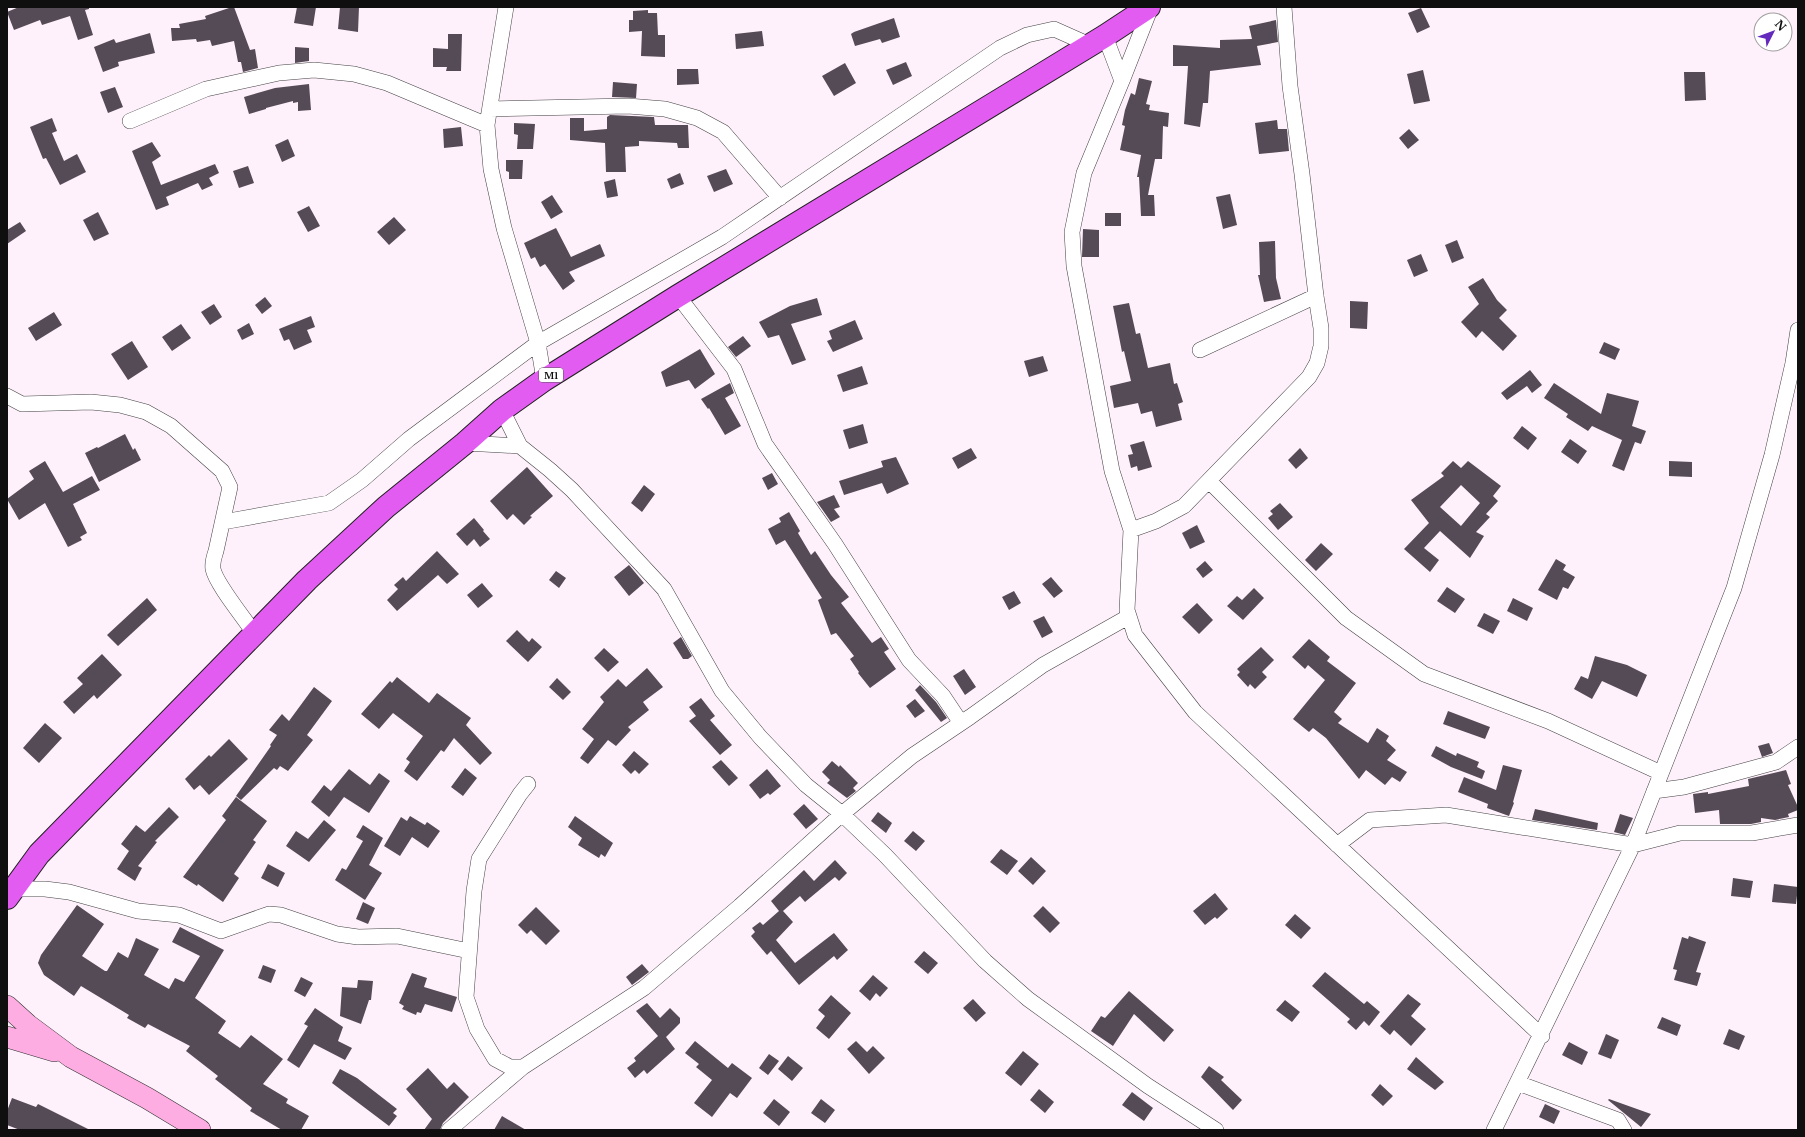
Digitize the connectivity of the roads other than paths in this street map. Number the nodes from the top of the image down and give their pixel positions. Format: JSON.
{"nodes":[{"id":1,"x":506,"y":7,"type":"edge"},
{"id":2,"x":1150,"y":7,"type":"edge"},
{"id":3,"x":1284,"y":7,"type":"edge"},
{"id":4,"x":1098,"y":40,"type":"junction"},
{"id":5,"x":1122,"y":80,"type":"junction"},
{"id":6,"x":490,"y":109,"type":"junction"},
{"id":7,"x":130,"y":122,"type":"dead end"},
{"id":8,"x":487,"y":125,"type":"junction"},
{"id":9,"x":780,"y":198,"type":"junction"},
{"id":10,"x":678,"y":296,"type":"junction"},
{"id":11,"x":1316,"y":296,"type":"junction"},
{"id":12,"x":1798,"y":330,"type":"edge"},
{"id":13,"x":538,"y":343,"type":"junction"},
{"id":14,"x":1200,"y":350,"type":"dead end"},
{"id":15,"x":544,"y":380,"type":"junction"},
{"id":16,"x":7,"y":396,"type":"edge"},
{"id":17,"x":502,"y":410,"type":"junction"},
{"id":18,"x":465,"y":443,"type":"junction"},
{"id":19,"x":520,"y":446,"type":"junction"},
{"id":20,"x":1209,"y":481,"type":"junction"},
{"id":21,"x":223,"y":522,"type":"junction"},
{"id":22,"x":1131,"y":530,"type":"junction"},
{"id":23,"x":1128,"y":617,"type":"junction"},
{"id":24,"x":254,"y":633,"type":"junction"},
{"id":25,"x":961,"y":723,"type":"junction"},
{"id":26,"x":1798,"y":747,"type":"edge"},
{"id":27,"x":1661,"y":773,"type":"junction"},
{"id":28,"x":528,"y":784,"type":"dead end"},
{"id":29,"x":1654,"y":791,"type":"junction"},
{"id":30,"x":842,"y":814,"type":"junction"},
{"id":31,"x":1798,"y":824,"type":"edge"},
{"id":32,"x":1337,"y":845,"type":"junction"},
{"id":33,"x":1633,"y":845,"type":"junction"},
{"id":34,"x":9,"y":887,"type":"edge"},
{"id":35,"x":469,"y":951,"type":"junction"},
{"id":36,"x":7,"y":1006,"type":"edge"},
{"id":37,"x":1542,"y":1036,"type":"junction"},
{"id":38,"x":7,"y":1037,"type":"edge"},
{"id":39,"x":71,"y":1057,"type":"junction"},
{"id":40,"x":523,"y":1067,"type":"junction"},
{"id":41,"x":1518,"y":1083,"type":"junction"},
{"id":42,"x":200,"y":1130,"type":"edge"},
{"id":43,"x":449,"y":1130,"type":"edge"},
{"id":44,"x":1216,"y":1130,"type":"edge"},
{"id":45,"x":1494,"y":1130,"type":"edge"},
{"id":46,"x":1624,"y":1130,"type":"edge"}],
"edges":[{"from":1,"to":6,"type":"street"},
{"from":2,"to":4,"type":"highway","number":"M1"},
{"from":2,"to":5,"type":"street"},
{"from":3,"to":11,"type":"street"},
{"from":4,"to":5,"type":"street"},
{"from":4,"to":9,"type":"street"},
{"from":4,"to":10,"type":"highway","number":"M1"},
{"from":5,"to":22,"type":"street"},
{"from":6,"to":8,"type":"street"},
{"from":6,"to":9,"type":"street"},
{"from":7,"to":8,"type":"street"},
{"from":8,"to":13,"type":"street"},
{"from":9,"to":13,"type":"street"},
{"from":10,"to":15,"type":"highway","number":"M1"},
{"from":10,"to":25,"type":"street"},
{"from":11,"to":14,"type":"street"},
{"from":11,"to":20,"type":"street"},
{"from":12,"to":27,"type":"street"},
{"from":13,"to":15,"type":"street"},
{"from":13,"to":21,"type":"street"},
{"from":15,"to":17,"type":"highway","number":"M1"},
{"from":16,"to":21,"type":"street"},
{"from":17,"to":18,"type":"highway","number":"M1"},
{"from":17,"to":19,"type":"street"},
{"from":18,"to":19,"type":"street"},
{"from":18,"to":24,"type":"highway","number":"M1"},
{"from":19,"to":30,"type":"street"},
{"from":20,"to":22,"type":"street"},
{"from":20,"to":27,"type":"street"},
{"from":21,"to":24,"type":"street"},
{"from":22,"to":23,"type":"street"},
{"from":23,"to":25,"type":"street"},
{"from":23,"to":32,"type":"street"},
{"from":24,"to":34,"type":"highway","number":"M1"},
{"from":25,"to":30,"type":"street"},
{"from":26,"to":29,"type":"street"},
{"from":27,"to":29,"type":"street"},
{"from":28,"to":35,"type":"street"},
{"from":29,"to":33,"type":"street"},
{"from":30,"to":40,"type":"street"},
{"from":30,"to":44,"type":"street"},
{"from":31,"to":33,"type":"street"},
{"from":32,"to":33,"type":"street"},
{"from":32,"to":37,"type":"street"},
{"from":33,"to":37,"type":"street"},
{"from":34,"to":35,"type":"street"},
{"from":35,"to":40,"type":"street"},
{"from":36,"to":39,"type":"street"},
{"from":37,"to":41,"type":"street"},
{"from":38,"to":39,"type":"street"},
{"from":39,"to":42,"type":"street"},
{"from":40,"to":43,"type":"street"},
{"from":41,"to":45,"type":"street"},
{"from":41,"to":46,"type":"street"}]}
